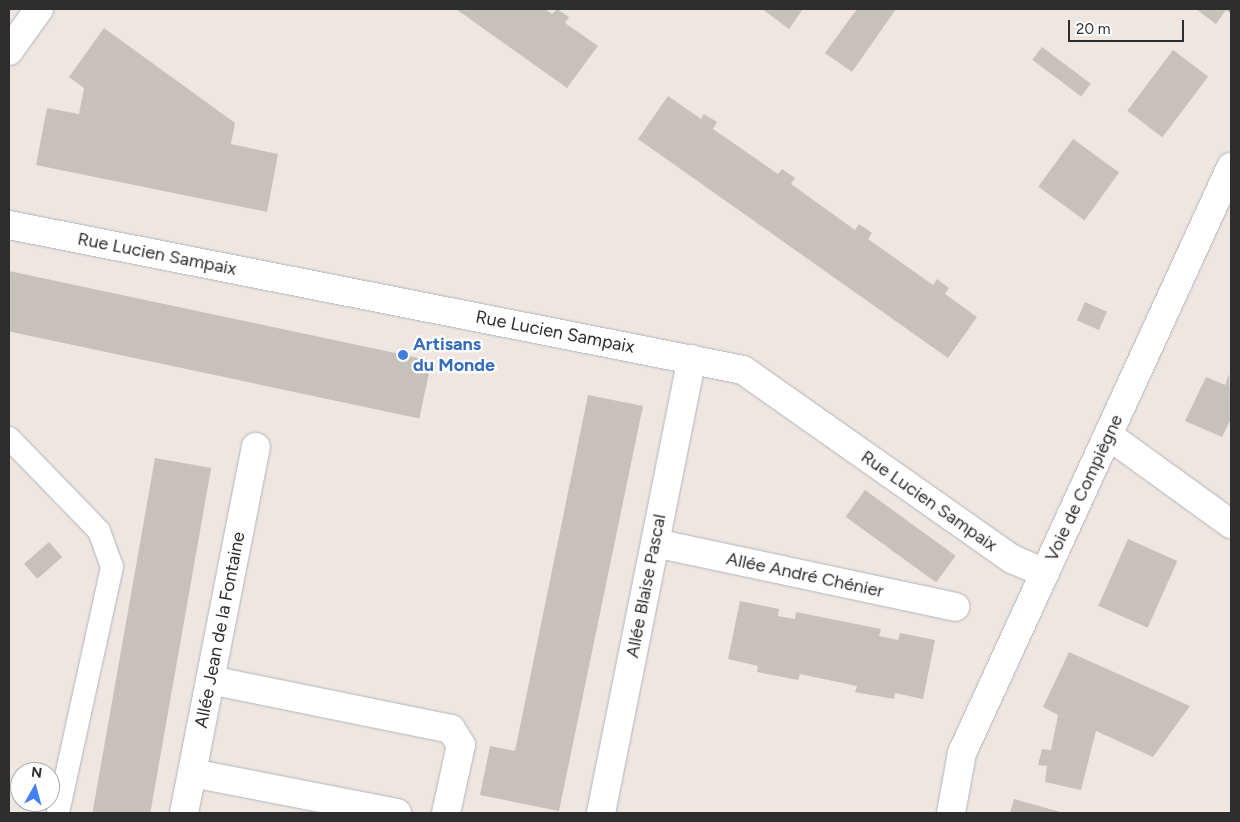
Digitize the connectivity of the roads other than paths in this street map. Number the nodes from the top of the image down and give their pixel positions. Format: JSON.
{"nodes":[{"id":1,"x":39,"y":9,"type":"edge"},
{"id":2,"x":9,"y":51,"type":"edge"},
{"id":3,"x":1231,"y":167,"type":"edge"},
{"id":4,"x":9,"y":225,"type":"edge"},
{"id":5,"x":692,"y":359,"type":"junction"},
{"id":6,"x":1108,"y":435,"type":"junction"},
{"id":7,"x":9,"y":438,"type":"edge"},
{"id":8,"x":256,"y":447,"type":"dead end"},
{"id":9,"x":1231,"y":524,"type":"edge"},
{"id":10,"x":655,"y":543,"type":"junction"},
{"id":11,"x":1045,"y":573,"type":"junction"},
{"id":12,"x":955,"y":607,"type":"dead end"},
{"id":13,"x":210,"y":680,"type":"junction"},
{"id":14,"x":192,"y":773,"type":"junction"},
{"id":15,"x":58,"y":813,"type":"edge"},
{"id":16,"x":184,"y":813,"type":"edge"},
{"id":17,"x":397,"y":813,"type":"edge"},
{"id":18,"x":446,"y":813,"type":"edge"},
{"id":19,"x":601,"y":813,"type":"edge"},
{"id":20,"x":951,"y":813,"type":"edge"}],
"edges":[{"from":1,"to":2,"type":"street"},
{"from":3,"to":6,"type":"street","name":"Voie de Compiègne"},
{"from":4,"to":5,"type":"street","name":"Rue Lucien Sampaix"},
{"from":5,"to":10,"type":"street","name":"Allée Blaise Pascal"},
{"from":5,"to":11,"type":"street","name":"Rue Lucien Sampaix"},
{"from":6,"to":9,"type":"street"},
{"from":6,"to":11,"type":"street","name":"Voie de Compiègne"},
{"from":7,"to":15,"type":"lane"},
{"from":8,"to":13,"type":"street","name":"Allée Jean de la Fontaine"},
{"from":10,"to":12,"type":"street","name":"Allée André Chénier"},
{"from":10,"to":19,"type":"street","name":"Allée Blaise Pascal"},
{"from":11,"to":20,"type":"street","name":"Voie de Compiègne"},
{"from":13,"to":14,"type":"street","name":"Allée Jean de la Fontaine"},
{"from":13,"to":18,"type":"street"},
{"from":14,"to":16,"type":"street","name":"Allée Jean de la Fontaine"},
{"from":14,"to":17,"type":"street"}]}
